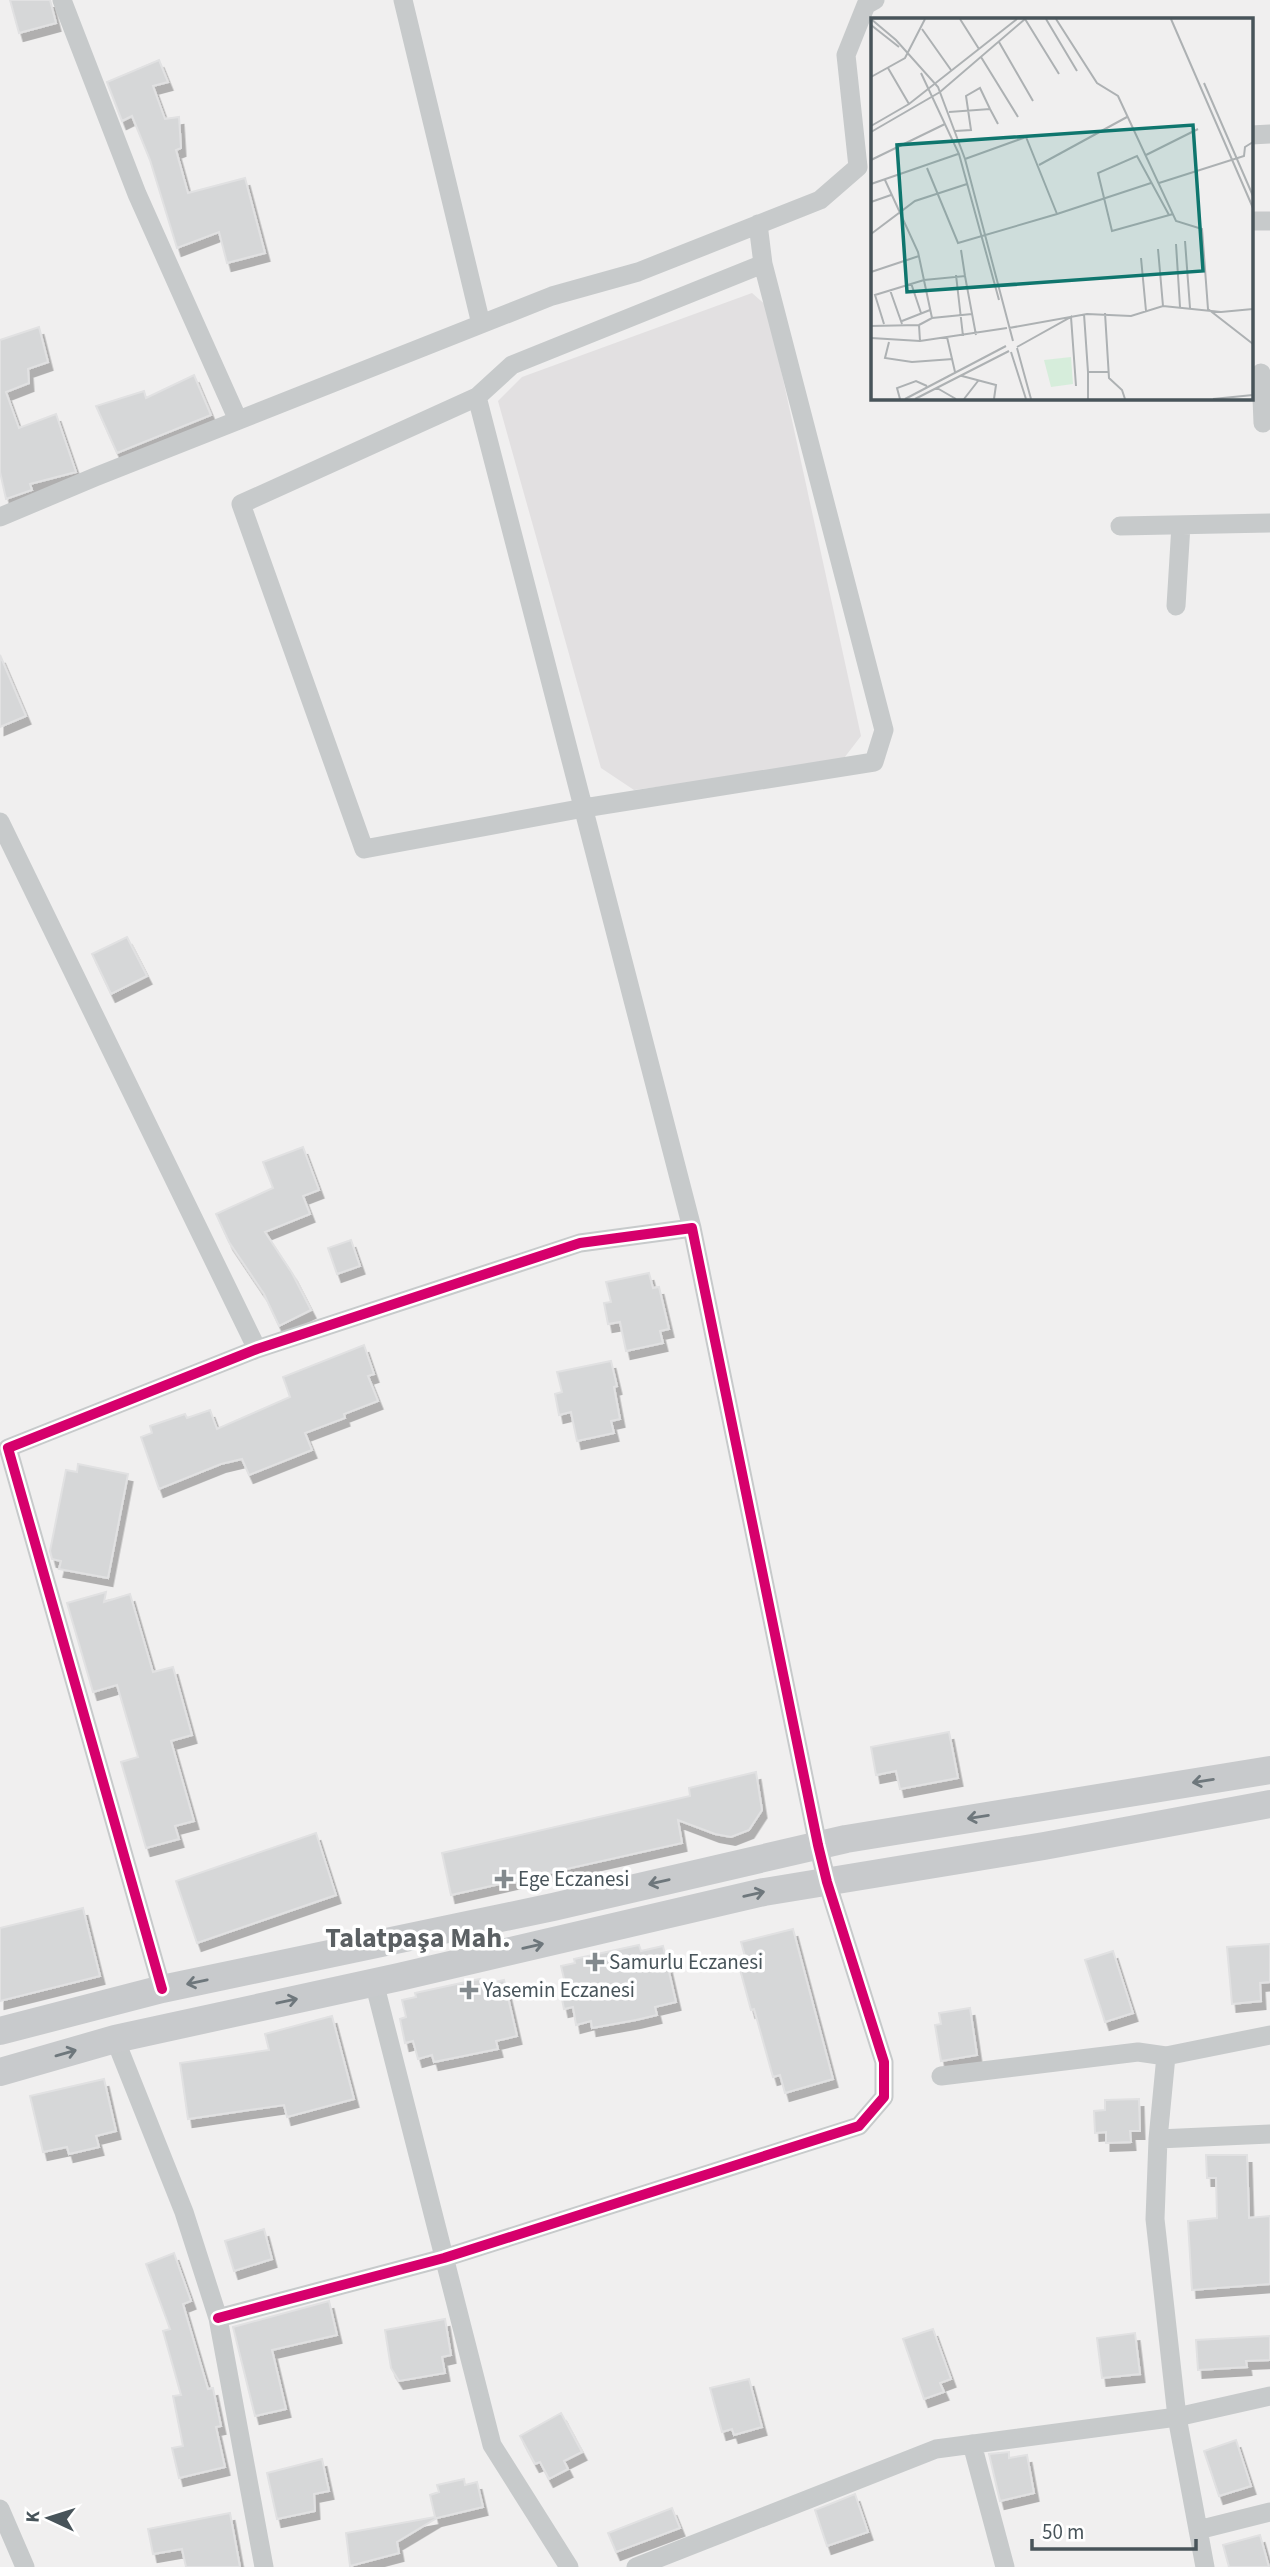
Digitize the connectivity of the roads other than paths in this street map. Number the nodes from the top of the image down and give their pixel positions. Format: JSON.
{"nodes":[{"id":1,"x":62,"y":0,"type":"edge"},
{"id":2,"x":403,"y":0,"type":"edge"},
{"id":3,"x":875,"y":0,"type":"edge"},
{"id":4,"x":1270,"y":134,"type":"edge"},
{"id":5,"x":1252,"y":135,"type":"edge"},
{"id":6,"x":1252,"y":221,"type":"edge"},
{"id":7,"x":1270,"y":221,"type":"edge"},
{"id":8,"x":758,"y":224,"type":"junction"},
{"id":9,"x":763,"y":264,"type":"junction"},
{"id":10,"x":481,"y":324,"type":"junction"},
{"id":11,"x":1261,"y":373,"type":"edge"},
{"id":12,"x":477,"y":397,"type":"junction"},
{"id":13,"x":238,"y":420,"type":"junction"},
{"id":14,"x":1263,"y":423,"type":"dead end"},
{"id":15,"x":0,"y":517,"type":"edge"},
{"id":16,"x":1270,"y":523,"type":"edge"},
{"id":17,"x":1181,"y":525,"type":"junction"},
{"id":18,"x":1120,"y":526,"type":"dead end"},
{"id":19,"x":1176,"y":606,"type":"dead end"},
{"id":20,"x":584,"y":808,"type":"junction"},
{"id":21,"x":0,"y":822,"type":"edge"},
{"id":22,"x":692,"y":1228,"type":"junction"},
{"id":23,"x":257,"y":1349,"type":"junction"},
{"id":24,"x":1270,"y":1770,"type":"edge"},
{"id":25,"x":1270,"y":1804,"type":"edge"},
{"id":26,"x":818,"y":1846,"type":"junction"},
{"id":27,"x":827,"y":1882,"type":"junction"},
{"id":28,"x":374,"y":1982,"type":"junction"},
{"id":29,"x":162,"y":1989,"type":"junction"},
{"id":30,"x":0,"y":2031,"type":"edge"},
{"id":31,"x":1270,"y":2035,"type":"edge"},
{"id":32,"x":115,"y":2039,"type":"junction"},
{"id":33,"x":1166,"y":2056,"type":"junction"},
{"id":34,"x":0,"y":2072,"type":"edge"},
{"id":35,"x":941,"y":2076,"type":"dead end"},
{"id":36,"x":1270,"y":2134,"type":"edge"},
{"id":37,"x":1158,"y":2139,"type":"junction"},
{"id":38,"x":444,"y":2258,"type":"junction"},
{"id":39,"x":218,"y":2318,"type":"junction"},
{"id":40,"x":1270,"y":2396,"type":"edge"},
{"id":41,"x":1177,"y":2417,"type":"junction"},
{"id":42,"x":972,"y":2445,"type":"junction"},
{"id":43,"x":0,"y":2509,"type":"edge"},
{"id":44,"x":1270,"y":2512,"type":"edge"},
{"id":45,"x":1198,"y":2530,"type":"junction"},
{"id":46,"x":25,"y":2567,"type":"edge"},
{"id":47,"x":264,"y":2567,"type":"edge"},
{"id":48,"x":569,"y":2567,"type":"edge"},
{"id":49,"x":636,"y":2567,"type":"edge"},
{"id":50,"x":1005,"y":2567,"type":"edge"},
{"id":51,"x":1205,"y":2567,"type":"edge"}],
"edges":[{"from":1,"to":13,"type":"street"},
{"from":2,"to":10,"type":"street"},
{"from":3,"to":8,"type":"street"},
{"from":4,"to":5,"type":"street"},
{"from":6,"to":7,"type":"street"},
{"from":8,"to":9,"type":"street"},
{"from":8,"to":10,"type":"street"},
{"from":9,"to":12,"type":"street"},
{"from":9,"to":20,"type":"street"},
{"from":10,"to":13,"type":"street"},
{"from":11,"to":14,"type":"street"},
{"from":12,"to":20,"type":"street"},
{"from":12,"to":20,"type":"street"},
{"from":13,"to":15,"type":"street"},
{"from":16,"to":17,"type":"street"},
{"from":17,"to":18,"type":"street"},
{"from":17,"to":19,"type":"street"},
{"from":20,"to":22,"type":"street"},
{"from":21,"to":23,"type":"street"},
{"from":22,"to":23,"type":"street"},
{"from":22,"to":26,"type":"street"},
{"from":23,"to":29,"type":"street"},
{"from":24,"to":26,"type":"main road","one_way":true},
{"from":25,"to":27,"type":"main road"},
{"from":26,"to":27,"type":"street"},
{"from":26,"to":29,"type":"main road","one_way":true},
{"from":28,"to":27,"type":"main road","one_way":true},
{"from":27,"to":38,"type":"street"},
{"from":32,"to":28,"type":"main road","one_way":true},
{"from":28,"to":38,"type":"street"},
{"from":29,"to":30,"type":"main road"},
{"from":31,"to":33,"type":"street"},
{"from":34,"to":32,"type":"main road","one_way":true},
{"from":32,"to":39,"type":"street"},
{"from":33,"to":35,"type":"street"},
{"from":33,"to":37,"type":"street"},
{"from":36,"to":37,"type":"street"},
{"from":37,"to":41,"type":"street"},
{"from":38,"to":39,"type":"street"},
{"from":38,"to":48,"type":"street"},
{"from":39,"to":47,"type":"street"},
{"from":40,"to":41,"type":"street"},
{"from":41,"to":42,"type":"street"},
{"from":41,"to":45,"type":"street"},
{"from":42,"to":49,"type":"street"},
{"from":42,"to":50,"type":"street"},
{"from":43,"to":46,"type":"street"},
{"from":44,"to":45,"type":"street"},
{"from":45,"to":51,"type":"street"}]}
